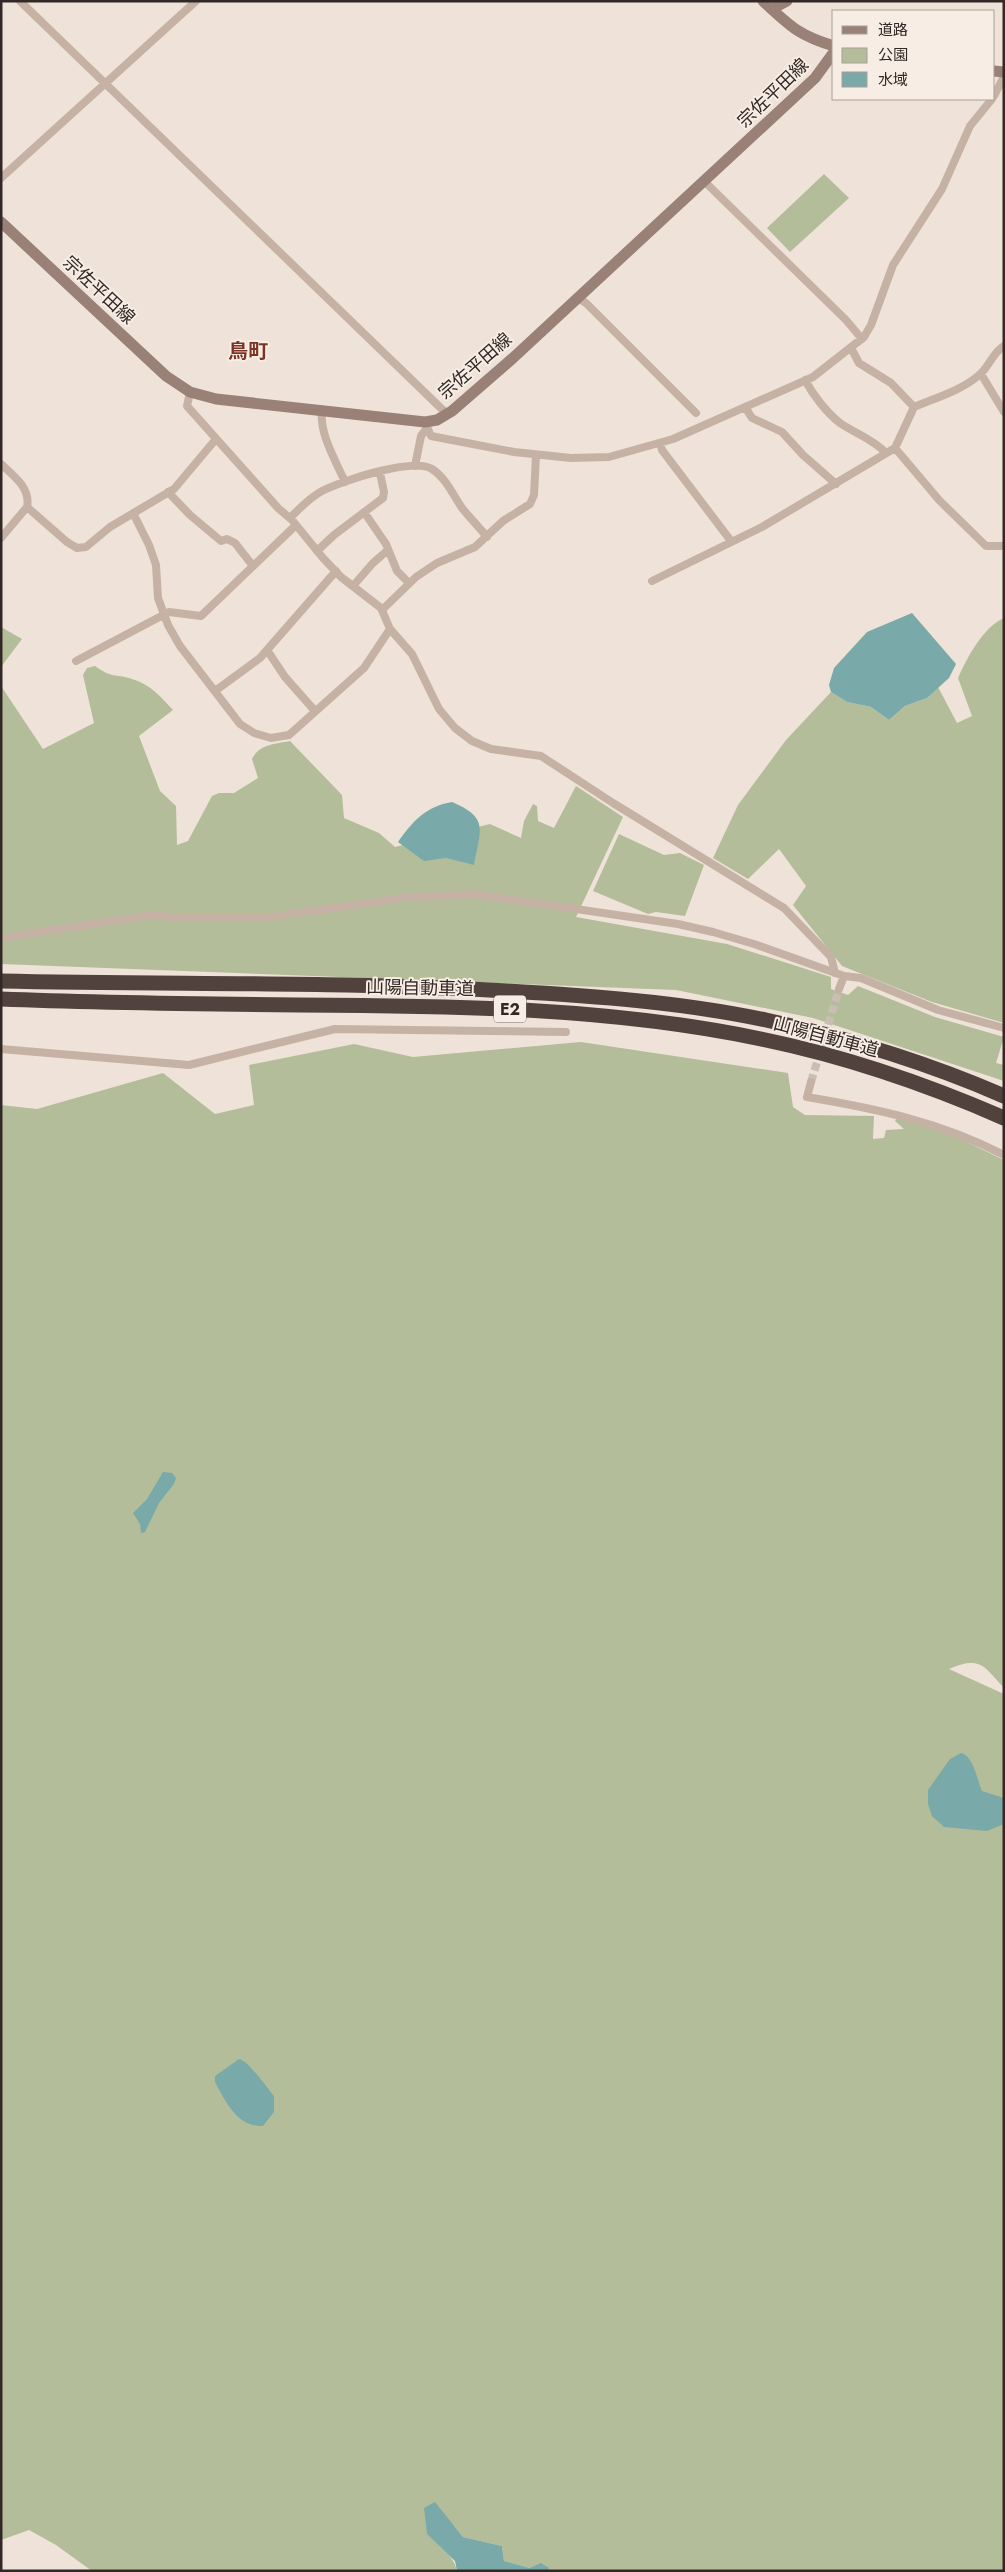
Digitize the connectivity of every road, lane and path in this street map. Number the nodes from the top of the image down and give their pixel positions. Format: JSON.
{"nodes":[{"id":1,"x":20,"y":1,"type":"edge"},
{"id":2,"x":196,"y":1,"type":"edge"},
{"id":3,"x":763,"y":1,"type":"edge"},
{"id":4,"x":786,"y":1,"type":"edge"},
{"id":5,"x":772,"y":10,"type":"junction"},
{"id":6,"x":832,"y":45,"type":"edge"},
{"id":7,"x":832,"y":55,"type":"edge"},
{"id":8,"x":1004,"y":74,"type":"edge"},
{"id":9,"x":106,"y":85,"type":"junction"},
{"id":10,"x":995,"y":93,"type":"edge"},
{"id":11,"x":991,"y":100,"type":"edge"},
{"id":12,"x":1,"y":178,"type":"edge"},
{"id":13,"x":704,"y":181,"type":"junction"},
{"id":14,"x":1,"y":222,"type":"edge"},
{"id":15,"x":578,"y":298,"type":"junction"},
{"id":16,"x":862,"y":339,"type":"junction"},
{"id":17,"x":1004,"y":346,"type":"edge"},
{"id":18,"x":851,"y":348,"type":"junction"},
{"id":19,"x":981,"y":374,"type":"junction"},
{"id":20,"x":805,"y":380,"type":"junction"},
{"id":21,"x":190,"y":392,"type":"junction"},
{"id":22,"x":745,"y":407,"type":"junction"},
{"id":23,"x":914,"y":407,"type":"junction"},
{"id":24,"x":322,"y":410,"type":"junction"},
{"id":25,"x":1004,"y":412,"type":"edge"},
{"id":26,"x":696,"y":413,"type":"dead end"},
{"id":27,"x":447,"y":414,"type":"junction"},
{"id":28,"x":426,"y":425,"type":"junction"},
{"id":29,"x":216,"y":439,"type":"junction"},
{"id":30,"x":660,"y":443,"type":"junction"},
{"id":31,"x":894,"y":448,"type":"junction"},
{"id":32,"x":886,"y":453,"type":"junction"},
{"id":33,"x":536,"y":454,"type":"junction"},
{"id":34,"x":1,"y":464,"type":"edge"},
{"id":35,"x":414,"y":466,"type":"junction"},
{"id":36,"x":380,"y":472,"type":"junction"},
{"id":37,"x":345,"y":482,"type":"junction"},
{"id":38,"x":836,"y":484,"type":"junction"},
{"id":39,"x":168,"y":492,"type":"junction"},
{"id":40,"x":28,"y":507,"type":"junction"},
{"id":41,"x":364,"y":512,"type":"junction"},
{"id":42,"x":133,"y":513,"type":"junction"},
{"id":43,"x":290,"y":518,"type":"junction"},
{"id":44,"x":296,"y":525,"type":"junction"},
{"id":45,"x":487,"y":537,"type":"junction"},
{"id":46,"x":1,"y":538,"type":"edge"},
{"id":47,"x":731,"y":541,"type":"junction"},
{"id":48,"x":1004,"y":546,"type":"edge"},
{"id":49,"x":388,"y":550,"type":"junction"},
{"id":50,"x":317,"y":551,"type":"junction"},
{"id":51,"x":253,"y":566,"type":"junction"},
{"id":52,"x":336,"y":571,"type":"junction"},
{"id":53,"x":652,"y":581,"type":"dead end"},
{"id":54,"x":409,"y":583,"type":"junction"},
{"id":55,"x":353,"y":586,"type":"junction"},
{"id":56,"x":382,"y":610,"type":"junction"},
{"id":57,"x":164,"y":614,"type":"junction"},
{"id":58,"x":390,"y":629,"type":"junction"},
{"id":59,"x":267,"y":650,"type":"junction"},
{"id":60,"x":76,"y":661,"type":"dead end"},
{"id":61,"x":215,"y":691,"type":"junction"},
{"id":62,"x":315,"y":711,"type":"junction"},
{"id":63,"x":1,"y":938,"type":"edge"},
{"id":64,"x":835,"y":973,"type":"junction"},
{"id":65,"x":844,"y":976,"type":"junction"},
{"id":66,"x":1,"y":981,"type":"edge"},
{"id":67,"x":839,"y":989,"type":"tunnel mouth"},
{"id":68,"x":1,"y":999,"type":"edge"},
{"id":69,"x":1004,"y":1028,"type":"edge"},
{"id":70,"x":566,"y":1032,"type":"dead end"},
{"id":71,"x":1,"y":1049,"type":"edge"},
{"id":72,"x":811,"y":1082,"type":"tunnel mouth"},
{"id":73,"x":1004,"y":1096,"type":"edge"},
{"id":74,"x":1004,"y":1118,"type":"edge"},
{"id":75,"x":1004,"y":1155,"type":"edge"}],
"edges":[{"from":1,"to":9,"type":"street"},
{"from":2,"to":9,"type":"street"},
{"from":3,"to":5,"type":"main road"},
{"from":4,"to":5,"type":"main road"},
{"from":5,"to":6,"type":"main road"},
{"from":7,"to":13,"type":"main road","name":"宗佐平田線"},
{"from":8,"to":10,"type":"street"},
{"from":9,"to":12,"type":"street"},
{"from":9,"to":27,"type":"street"},
{"from":11,"to":16,"type":"street"},
{"from":13,"to":15,"type":"main road","name":"宗佐平田線"},
{"from":13,"to":16,"type":"street"},
{"from":14,"to":21,"type":"main road","name":"宗佐平田線"},
{"from":15,"to":26,"type":"street"},
{"from":15,"to":27,"type":"main road","name":"宗佐平田線"},
{"from":16,"to":18,"type":"street"},
{"from":17,"to":19,"type":"street"},
{"from":18,"to":20,"type":"street"},
{"from":18,"to":23,"type":"street"},
{"from":19,"to":23,"type":"street"},
{"from":19,"to":25,"type":"street"},
{"from":20,"to":22,"type":"street"},
{"from":20,"to":32,"type":"street"},
{"from":21,"to":24,"type":"main road","name":"宗佐平田線"},
{"from":21,"to":29,"type":"street"},
{"from":22,"to":30,"type":"street"},
{"from":22,"to":38,"type":"street"},
{"from":23,"to":31,"type":"street"},
{"from":24,"to":28,"type":"main road","name":"宗佐平田線"},
{"from":24,"to":37,"type":"street"},
{"from":27,"to":28,"type":"main road","name":"宗佐平田線"},
{"from":28,"to":33,"type":"street"},
{"from":28,"to":35,"type":"street"},
{"from":29,"to":39,"type":"street"},
{"from":29,"to":43,"type":"street"},
{"from":30,"to":33,"type":"street"},
{"from":30,"to":47,"type":"street"},
{"from":31,"to":32,"type":"street"},
{"from":31,"to":48,"type":"street"},
{"from":32,"to":38,"type":"street"},
{"from":33,"to":45,"type":"street"},
{"from":34,"to":40,"type":"street"},
{"from":35,"to":36,"type":"street"},
{"from":35,"to":45,"type":"street"},
{"from":36,"to":37,"type":"street"},
{"from":36,"to":41,"type":"street"},
{"from":37,"to":43,"type":"street"},
{"from":38,"to":47,"type":"street"},
{"from":39,"to":42,"type":"street"},
{"from":39,"to":51,"type":"street"},
{"from":40,"to":42,"type":"street"},
{"from":40,"to":46,"type":"street"},
{"from":41,"to":49,"type":"street"},
{"from":41,"to":50,"type":"street"},
{"from":42,"to":57,"type":"street"},
{"from":43,"to":44,"type":"street"},
{"from":44,"to":50,"type":"street"},
{"from":44,"to":51,"type":"street"},
{"from":45,"to":54,"type":"street"},
{"from":47,"to":53,"type":"street"},
{"from":49,"to":54,"type":"street"},
{"from":49,"to":55,"type":"street"},
{"from":50,"to":52,"type":"street"},
{"from":51,"to":57,"type":"street"},
{"from":52,"to":55,"type":"street"},
{"from":52,"to":59,"type":"street"},
{"from":54,"to":56,"type":"street"},
{"from":55,"to":56,"type":"street"},
{"from":56,"to":58,"type":"street"},
{"from":57,"to":60,"type":"street"},
{"from":57,"to":61,"type":"street"},
{"from":58,"to":62,"type":"street"},
{"from":58,"to":64,"type":"street"},
{"from":59,"to":61,"type":"street"},
{"from":59,"to":62,"type":"street"},
{"from":61,"to":62,"type":"street"},
{"from":63,"to":64,"type":"street"},
{"from":64,"to":65,"type":"street"},
{"from":65,"to":67,"type":"street"},
{"from":65,"to":69,"type":"street"},
{"from":66,"to":73,"type":"highway","name":"山陽自動車道","number":"E2"},
{"from":68,"to":74,"type":"highway","name":"山陽自動車道","number":"E2"},
{"from":70,"to":71,"type":"street"},
{"from":72,"to":75,"type":"street"}]}
